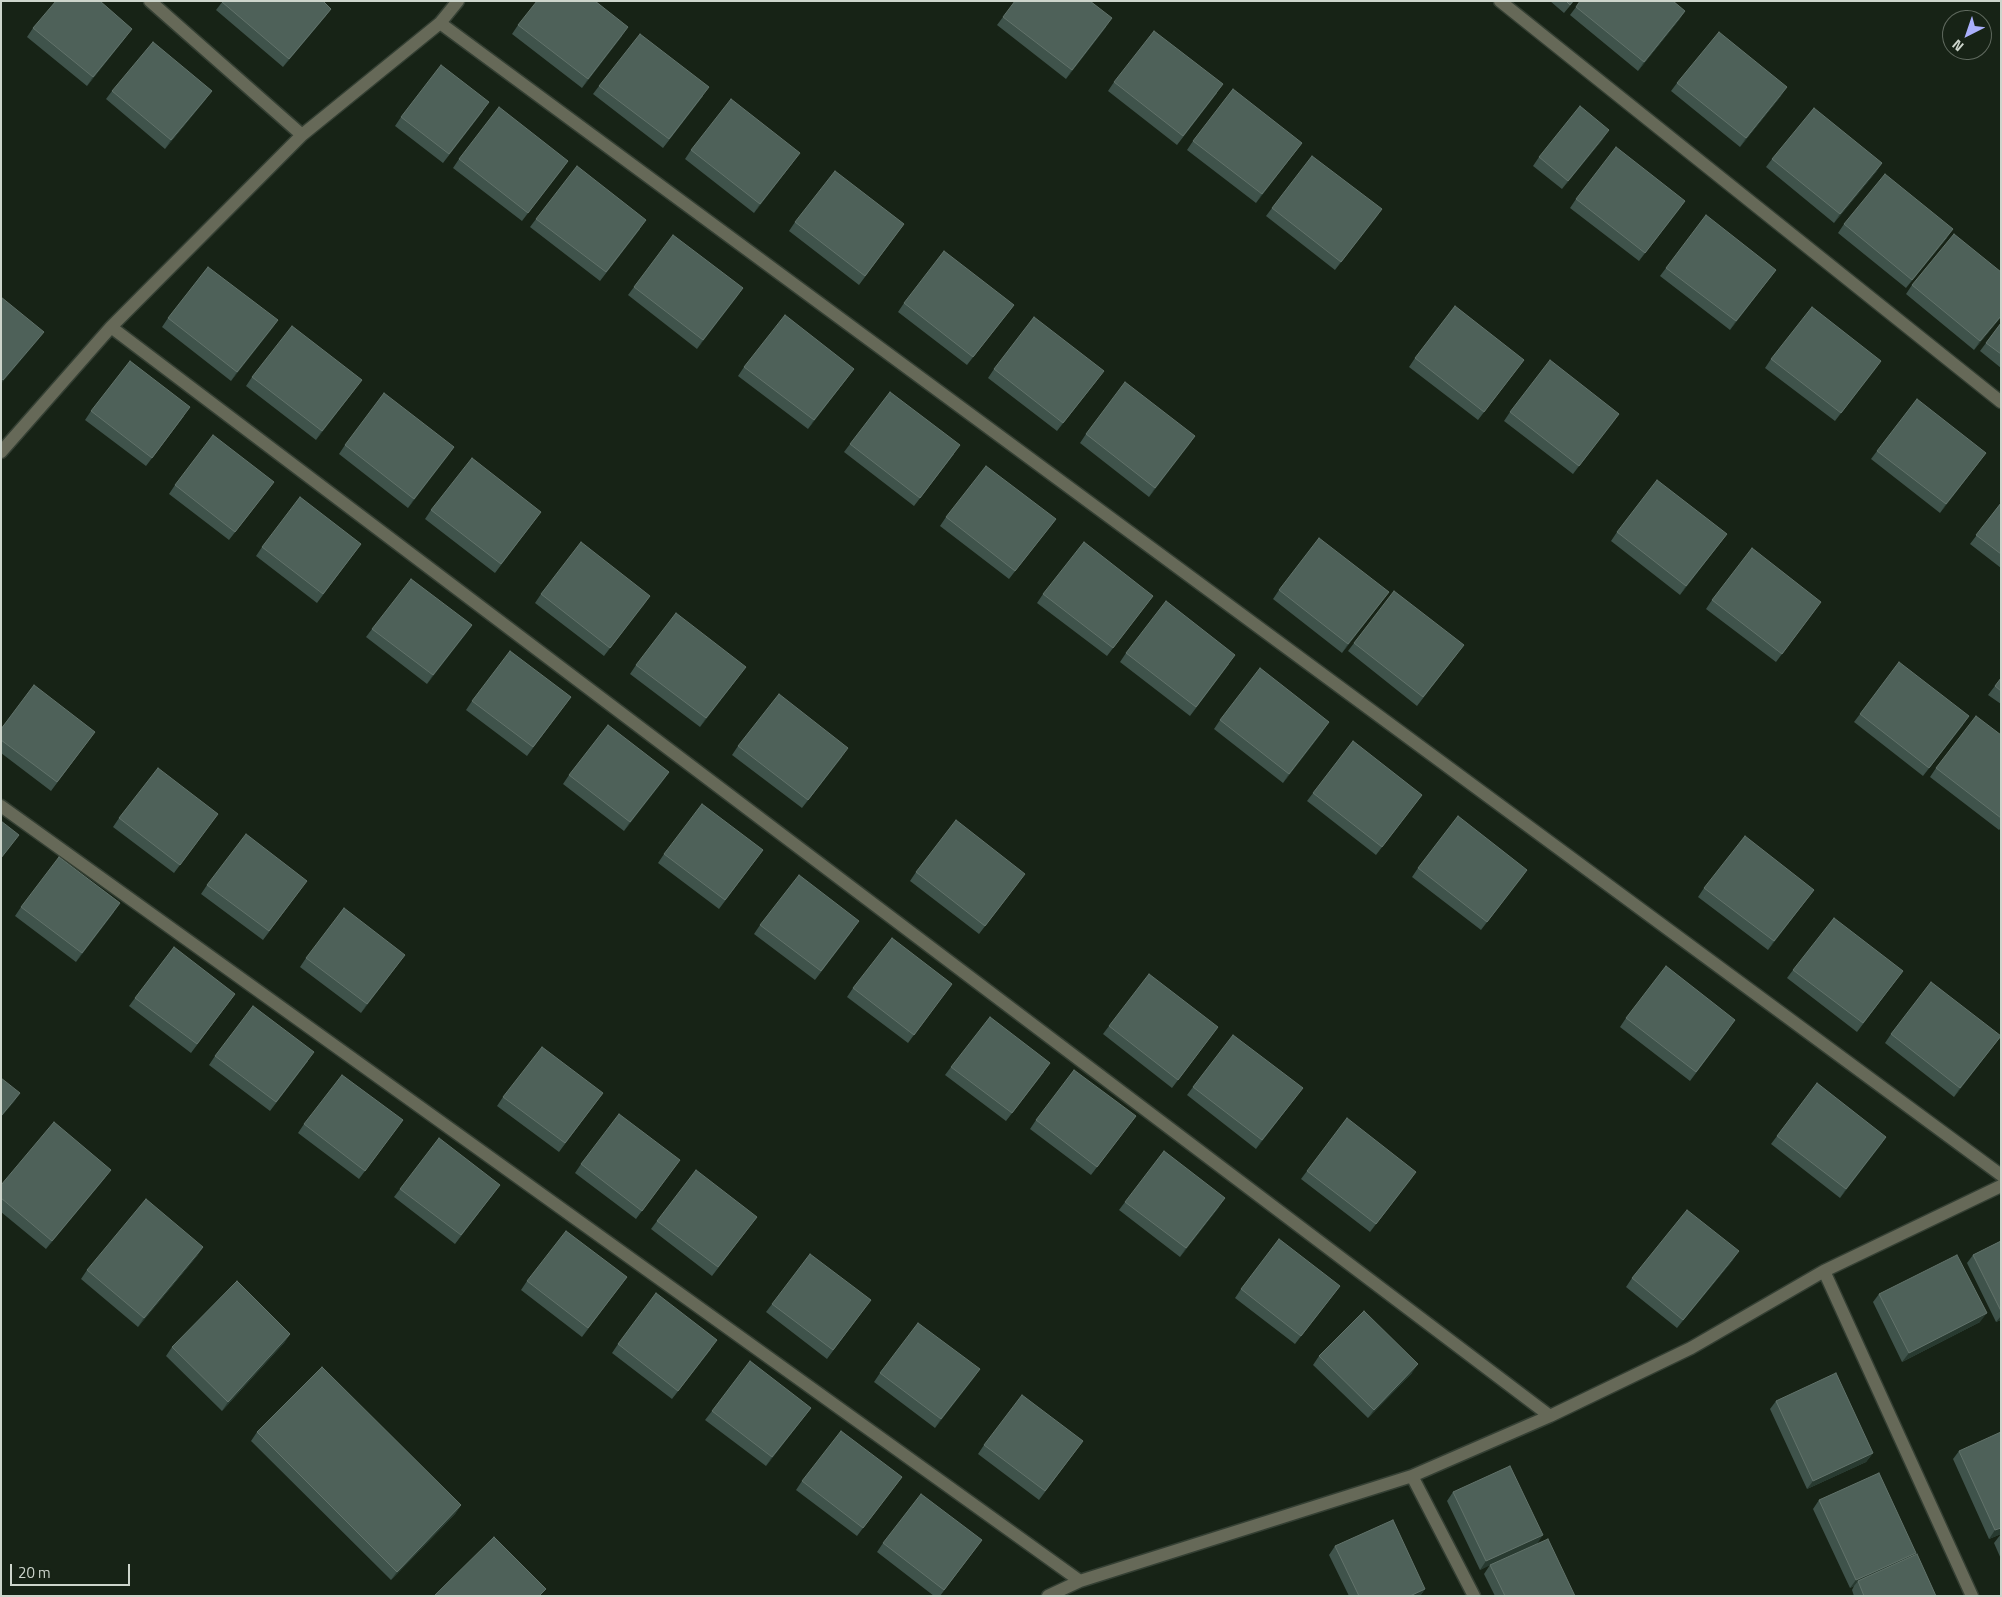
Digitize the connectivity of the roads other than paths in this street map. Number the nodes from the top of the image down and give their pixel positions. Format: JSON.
{"nodes":[{"id":1,"x":150,"y":1,"type":"edge"},
{"id":2,"x":458,"y":1,"type":"edge"},
{"id":3,"x":1500,"y":1,"type":"edge"},
{"id":4,"x":440,"y":23,"type":"junction"},
{"id":5,"x":302,"y":135,"type":"junction"},
{"id":6,"x":111,"y":327,"type":"junction"},
{"id":7,"x":2001,"y":402,"type":"edge"},
{"id":8,"x":1,"y":452,"type":"edge"},
{"id":9,"x":1,"y":806,"type":"edge"},
{"id":10,"x":2001,"y":1175,"type":"edge"},
{"id":11,"x":2001,"y":1186,"type":"edge"},
{"id":12,"x":1824,"y":1271,"type":"junction"},
{"id":13,"x":1550,"y":1416,"type":"junction"},
{"id":14,"x":1412,"y":1476,"type":"junction"},
{"id":15,"x":1080,"y":1581,"type":"junction"},
{"id":16,"x":1048,"y":1596,"type":"edge"},
{"id":17,"x":1474,"y":1596,"type":"edge"},
{"id":18,"x":1972,"y":1596,"type":"edge"}],
"edges":[{"from":1,"to":5,"type":"street"},
{"from":2,"to":4,"type":"street"},
{"from":3,"to":7,"type":"street"},
{"from":4,"to":5,"type":"street"},
{"from":4,"to":10,"type":"street"},
{"from":5,"to":6,"type":"street"},
{"from":6,"to":8,"type":"street"},
{"from":6,"to":13,"type":"street"},
{"from":9,"to":15,"type":"street"},
{"from":11,"to":12,"type":"street"},
{"from":12,"to":13,"type":"street"},
{"from":12,"to":18,"type":"street"},
{"from":13,"to":14,"type":"street"},
{"from":14,"to":15,"type":"street"},
{"from":14,"to":17,"type":"street"},
{"from":15,"to":16,"type":"street"}]}
